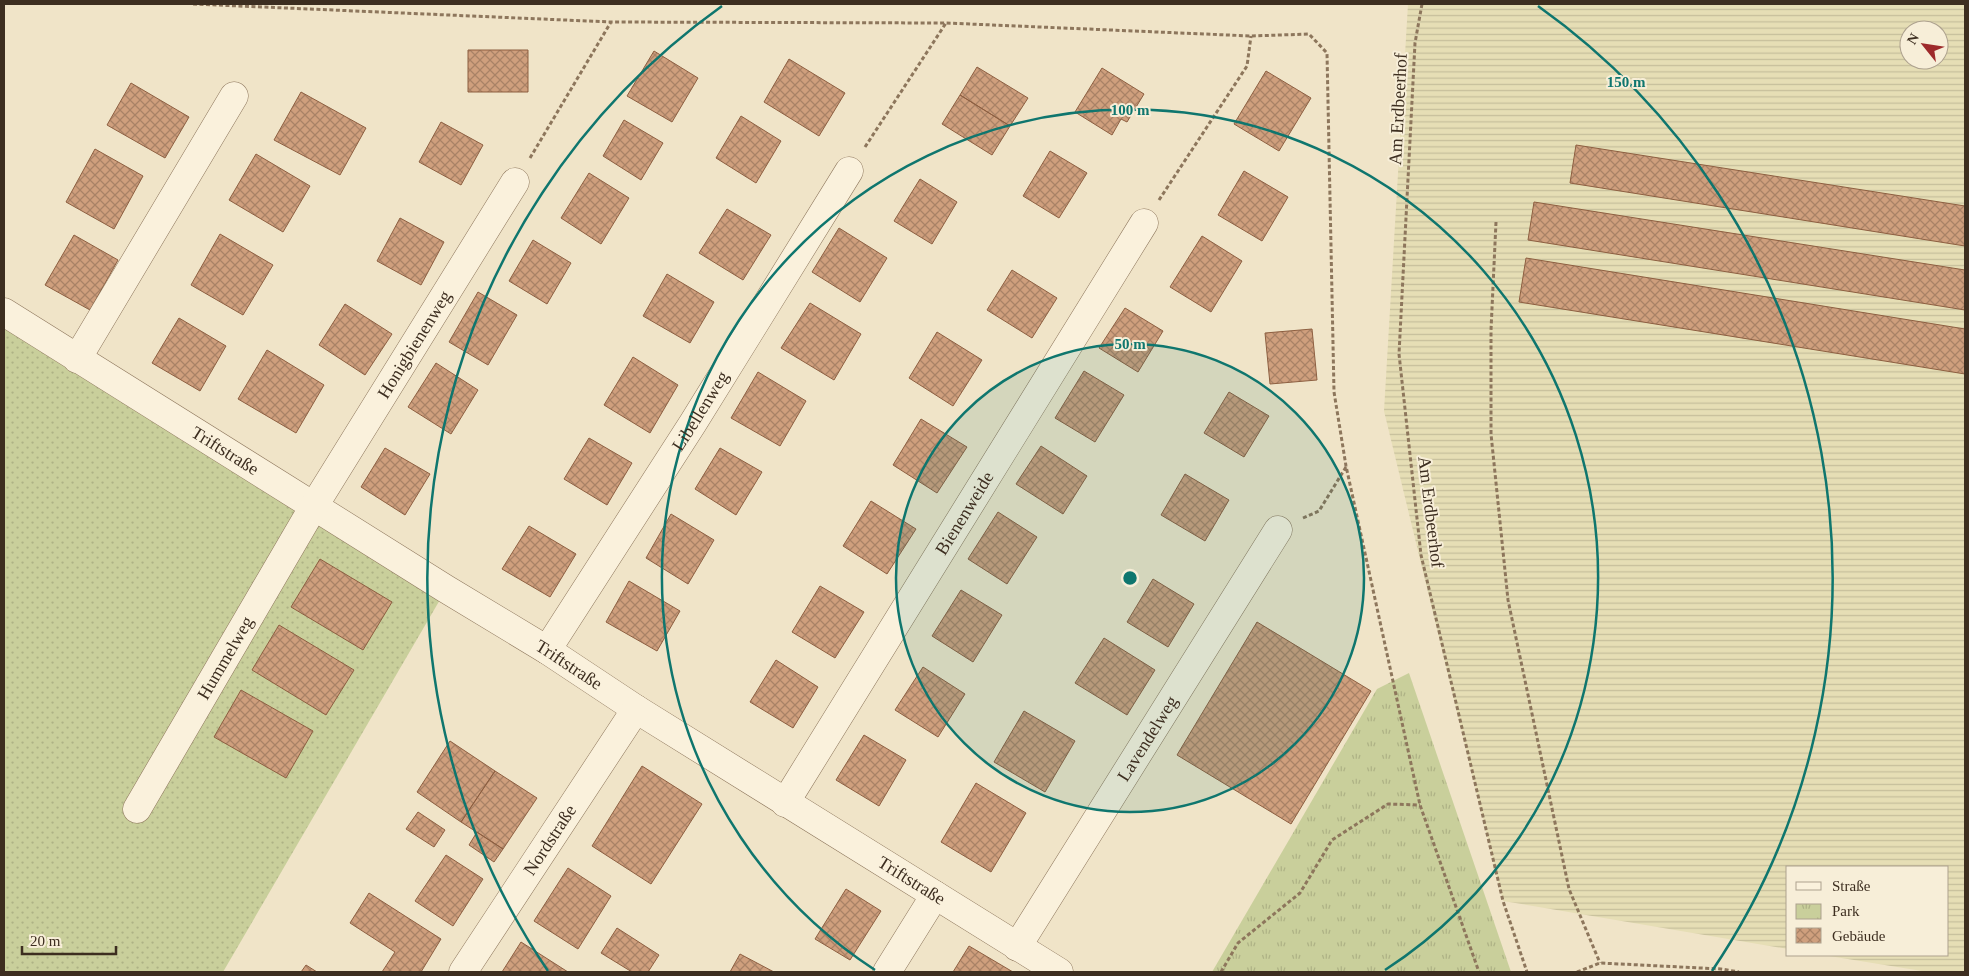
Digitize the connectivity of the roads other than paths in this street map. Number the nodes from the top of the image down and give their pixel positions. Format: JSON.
{"nodes":[{"id":1,"x":234,"y":96,"type":"dead end"},
{"id":2,"x":849,"y":170,"type":"road end"},
{"id":3,"x":515,"y":182,"type":"road end"},
{"id":4,"x":1144,"y":223,"type":"road end"},
{"id":5,"x":4,"y":312,"type":"edge"},
{"id":6,"x":78,"y":359,"type":"junction"},
{"id":7,"x":314,"y":506,"type":"junction"},
{"id":8,"x":1278,"y":530,"type":"road end"},
{"id":9,"x":548,"y":650,"type":"junction"},
{"id":10,"x":636,"y":709,"type":"junction"},
{"id":11,"x":785,"y":802,"type":"junction"},
{"id":12,"x":137,"y":809,"type":"dead end"},
{"id":13,"x":935,"y":895,"type":"junction"},
{"id":14,"x":1017,"y":947,"type":"junction"},
{"id":15,"x":463,"y":972,"type":"edge"},
{"id":16,"x":887,"y":972,"type":"edge"},
{"id":17,"x":1058,"y":972,"type":"edge"}],
"edges":[{"from":1,"to":6,"type":"street"},
{"from":2,"to":9,"type":"street","name":"Libellenweg"},
{"from":3,"to":7,"type":"street","name":"Honigbienenweg"},
{"from":4,"to":11,"type":"street","name":"Bienenweide"},
{"from":5,"to":6,"type":"street","name":"Triftstraße"},
{"from":6,"to":7,"type":"street","name":"Triftstraße"},
{"from":7,"to":9,"type":"street","name":"Triftstraße"},
{"from":7,"to":12,"type":"street","name":"Hummelweg"},
{"from":8,"to":14,"type":"street","name":"Lavendelweg"},
{"from":9,"to":10,"type":"street","name":"Triftstraße"},
{"from":10,"to":11,"type":"street","name":"Triftstraße"},
{"from":10,"to":15,"type":"street","name":"Nordstraße"},
{"from":11,"to":13,"type":"street","name":"Triftstraße"},
{"from":13,"to":14,"type":"street","name":"Triftstraße"},
{"from":13,"to":16,"type":"street"},
{"from":14,"to":17,"type":"street","name":"Triftstraße"}]}
